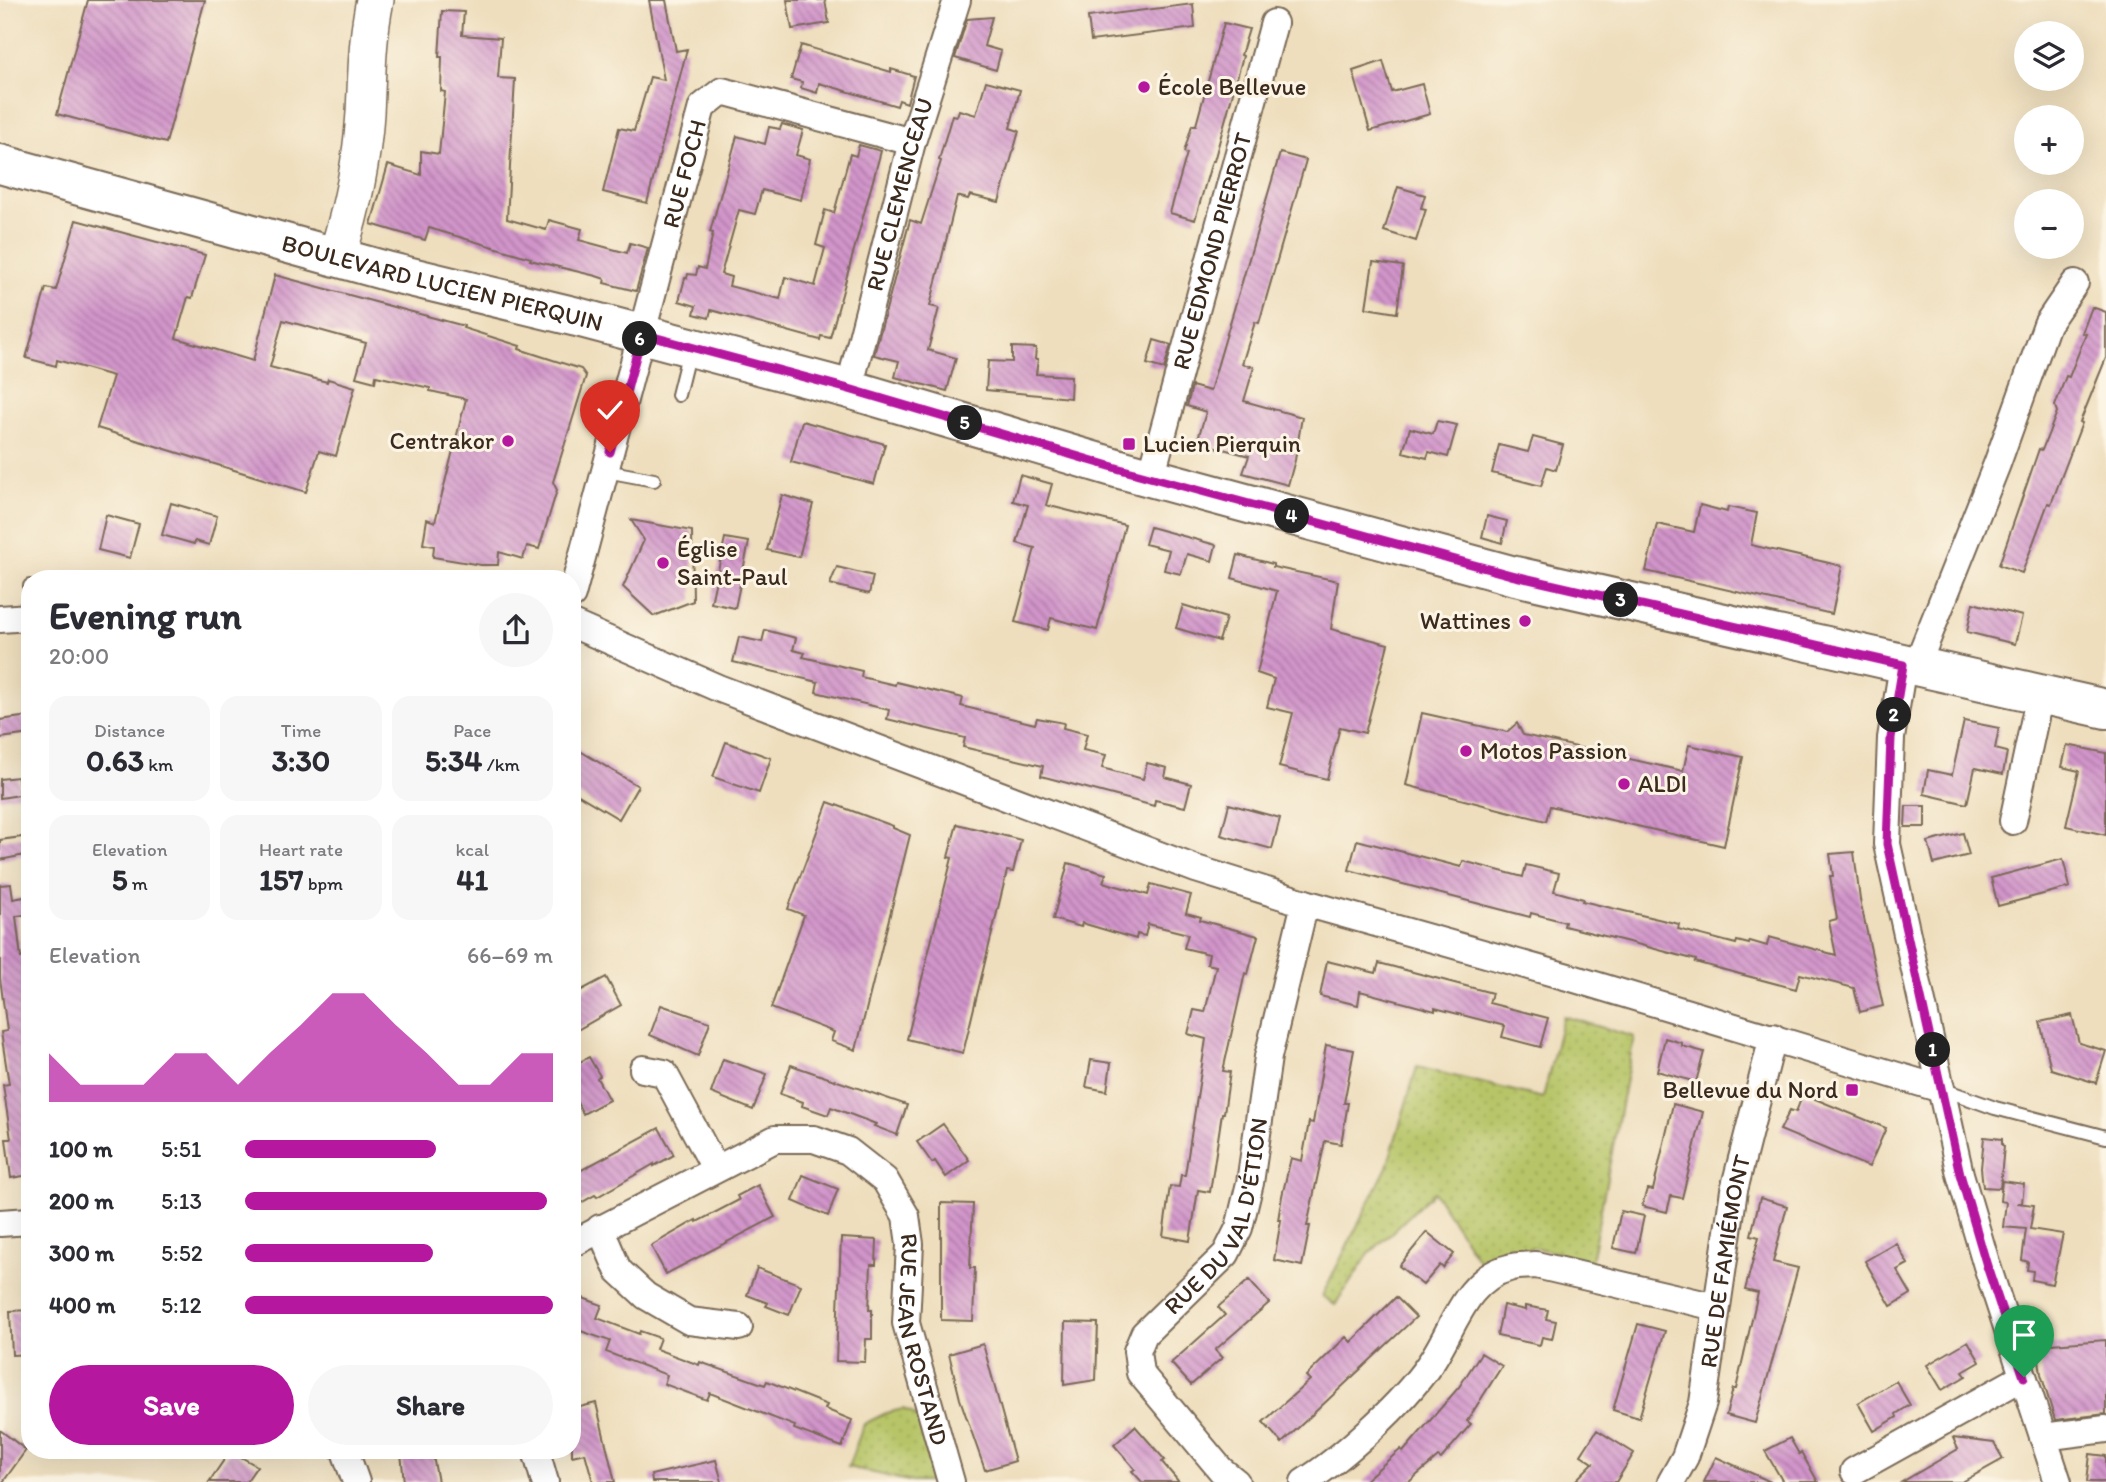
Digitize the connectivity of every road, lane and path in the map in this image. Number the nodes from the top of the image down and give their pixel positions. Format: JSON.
{"nodes":[{"id":1,"x":375,"y":0,"type":"edge"},
{"id":2,"x":957,"y":0,"type":"edge"},
{"id":3,"x":1274,"y":23,"type":"dead end"},
{"id":4,"x":912,"y":142,"type":"junction"},
{"id":5,"x":0,"y":164,"type":"edge"},
{"id":6,"x":337,"y":256,"type":"junction"},
{"id":7,"x":2075,"y":283,"type":"dead end"},
{"id":8,"x":642,"y":334,"type":"junction"},
{"id":9,"x":689,"y":348,"type":"junction"},
{"id":10,"x":849,"y":389,"type":"junction"},
{"id":11,"x":678,"y":395,"type":"dead end"},
{"id":12,"x":606,"y":471,"type":"junction"},
{"id":13,"x":1152,"y":477,"type":"junction"},
{"id":14,"x":654,"y":480,"type":"dead end"},
{"id":15,"x":579,"y":570,"type":"edge"},
{"id":16,"x":21,"y":618,"type":"edge"},
{"id":17,"x":0,"y":619,"type":"edge"},
{"id":18,"x":581,"y":628,"type":"edge"},
{"id":19,"x":1909,"y":666,"type":"junction"},
{"id":20,"x":2040,"y":694,"type":"junction"},
{"id":21,"x":2106,"y":709,"type":"edge"},
{"id":22,"x":2013,"y":821,"type":"dead end"},
{"id":23,"x":1305,"y":903,"type":"junction"},
{"id":24,"x":1773,"y":1037,"type":"junction"},
{"id":25,"x":643,"y":1069,"type":"dead end"},
{"id":26,"x":1941,"y":1089,"type":"junction"},
{"id":27,"x":2106,"y":1137,"type":"edge"},
{"id":28,"x":715,"y":1168,"type":"junction"},
{"id":29,"x":21,"y":1222,"type":"edge"},
{"id":30,"x":0,"y":1223,"type":"edge"},
{"id":31,"x":600,"y":1228,"type":"junction"},
{"id":32,"x":581,"y":1239,"type":"edge"},
{"id":33,"x":1716,"y":1307,"type":"junction"},
{"id":34,"x":739,"y":1327,"type":"dead end"},
{"id":35,"x":2024,"y":1377,"type":"junction"},
{"id":36,"x":2106,"y":1429,"type":"edge"},
{"id":37,"x":2043,"y":1437,"type":"junction"},
{"id":38,"x":348,"y":1459,"type":"edge"},
{"id":39,"x":538,"y":1459,"type":"edge"},
{"id":40,"x":1854,"y":1472,"type":"dead end"},
{"id":41,"x":356,"y":1482,"type":"edge"},
{"id":42,"x":545,"y":1482,"type":"edge"},
{"id":43,"x":951,"y":1482,"type":"edge"},
{"id":44,"x":1236,"y":1482,"type":"edge"},
{"id":45,"x":1304,"y":1482,"type":"edge"},
{"id":46,"x":1671,"y":1482,"type":"edge"},
{"id":47,"x":2058,"y":1482,"type":"edge"}],
"edges":[{"from":1,"to":6,"type":"street"},
{"from":2,"to":4,"type":"street","name":"RUE CLEMENCEAU"},
{"from":3,"to":13,"type":"street","name":"RUE EDMOND PIERROT"},
{"from":4,"to":8,"type":"street","name":"RUE FOCH"},
{"from":4,"to":10,"type":"street","name":"RUE CLEMENCEAU"},
{"from":5,"to":6,"type":"main road","name":"BOULEVARD LUCIEN PIERQUIN"},
{"from":6,"to":8,"type":"main road","name":"BOULEVARD LUCIEN PIERQUIN"},
{"from":7,"to":19,"type":"street"},
{"from":8,"to":9,"type":"main road","name":"BOULEVARD LUCIEN PIERQUIN"},
{"from":8,"to":12,"type":"street"},
{"from":9,"to":10,"type":"main road","name":"BOULEVARD LUCIEN PIERQUIN"},
{"from":9,"to":11,"type":"lane"},
{"from":10,"to":13,"type":"main road","name":"BOULEVARD LUCIEN PIERQUIN"},
{"from":12,"to":14,"type":"lane"},
{"from":12,"to":15,"type":"street"},
{"from":13,"to":19,"type":"main road","name":"BOULEVARD LUCIEN PIERQUIN"},
{"from":16,"to":17,"type":"street"},
{"from":18,"to":23,"type":"street"},
{"from":19,"to":20,"type":"main road","name":"BOULEVARD LUCIEN PIERQUIN"},
{"from":19,"to":26,"type":"street"},
{"from":20,"to":21,"type":"main road","name":"BOULEVARD LUCIEN PIERQUIN"},
{"from":20,"to":22,"type":"street"},
{"from":23,"to":24,"type":"street"},
{"from":23,"to":44,"type":"street","name":"RUE DU VAL D'ÉTION"},
{"from":24,"to":26,"type":"street"},
{"from":24,"to":33,"type":"street","name":"RUE DE FAMIÉMONT"},
{"from":25,"to":28,"type":"street"},
{"from":26,"to":27,"type":"lane"},
{"from":26,"to":35,"type":"street"},
{"from":28,"to":31,"type":"street","name":"RUE JEAN ROSTAND"},
{"from":28,"to":43,"type":"street","name":"RUE JEAN ROSTAND"},
{"from":29,"to":30,"type":"street"},
{"from":31,"to":32,"type":"street","name":"RUE JEAN ROSTAND"},
{"from":31,"to":34,"type":"street"},
{"from":33,"to":45,"type":"street"},
{"from":33,"to":46,"type":"street","name":"RUE DE FAMIÉMONT"},
{"from":35,"to":37,"type":"street"},
{"from":35,"to":40,"type":"street"},
{"from":36,"to":37,"type":"street"},
{"from":37,"to":47,"type":"street"},
{"from":38,"to":41,"type":"street"},
{"from":39,"to":42,"type":"street"}]}
